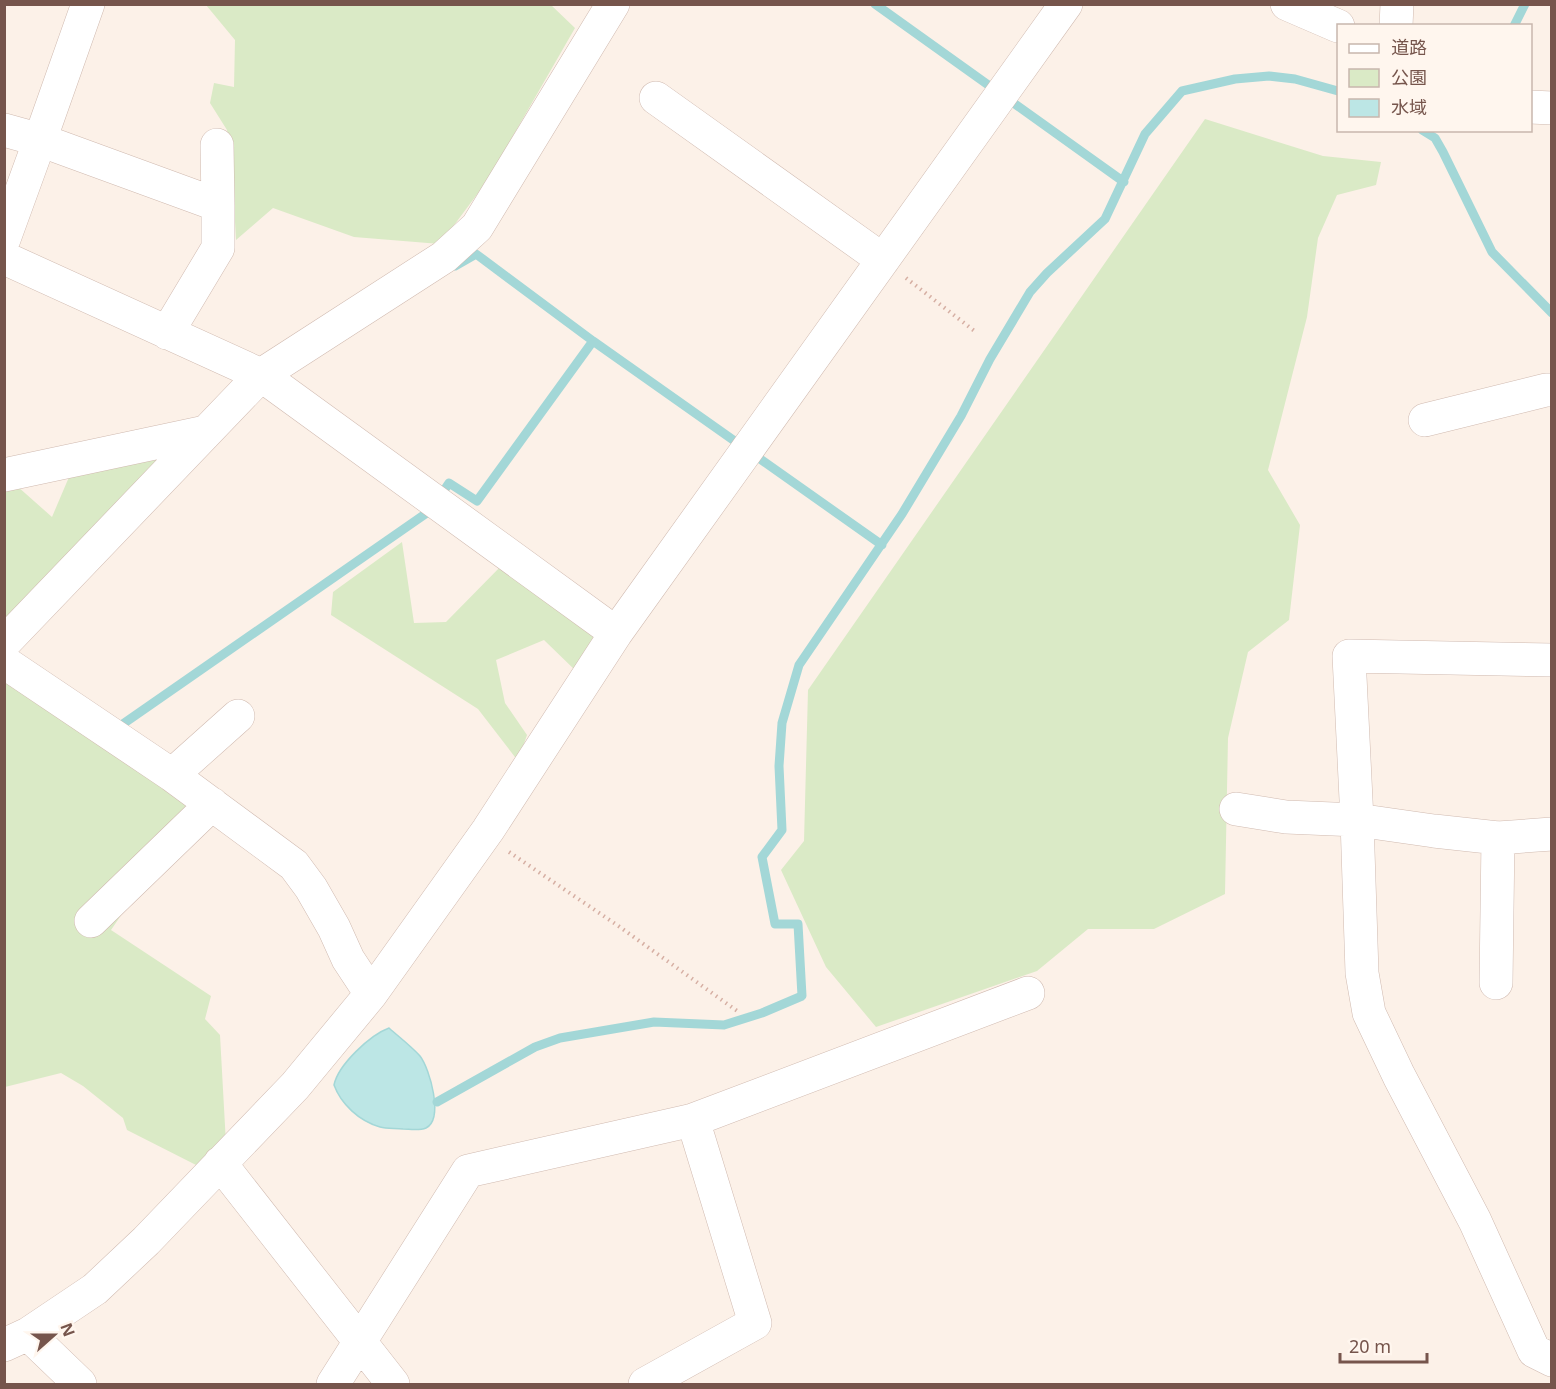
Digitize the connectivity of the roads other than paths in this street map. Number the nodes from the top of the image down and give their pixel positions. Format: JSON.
{"nodes":[{"id":1,"x":88,"y":4,"type":"edge"},
{"id":2,"x":612,"y":4,"type":"edge"},
{"id":3,"x":1066,"y":4,"type":"edge"},
{"id":4,"x":1287,"y":4,"type":"edge"},
{"id":5,"x":1397,"y":4,"type":"edge"},
{"id":6,"x":1396,"y":24,"type":"edge"},
{"id":7,"x":1337,"y":27,"type":"edge"},
{"id":8,"x":656,"y":98,"type":"dead end"},
{"id":9,"x":1532,"y":107,"type":"edge"},
{"id":10,"x":1551,"y":108,"type":"edge"},
{"id":11,"x":4,"y":130,"type":"edge"},
{"id":12,"x":40,"y":140,"type":"junction"},
{"id":13,"x":218,"y":145,"type":"dead end"},
{"id":14,"x":218,"y":205,"type":"junction"},
{"id":15,"x":4,"y":240,"type":"edge"},
{"id":16,"x":4,"y":258,"type":"edge"},
{"id":17,"x":884,"y":260,"type":"junction"},
{"id":18,"x":167,"y":333,"type":"junction"},
{"id":19,"x":261,"y":375,"type":"junction"},
{"id":20,"x":1551,"y":390,"type":"edge"},
{"id":21,"x":1425,"y":420,"type":"dead end"},
{"id":22,"x":206,"y":432,"type":"junction"},
{"id":23,"x":4,"y":475,"type":"edge"},
{"id":24,"x":616,"y":633,"type":"junction"},
{"id":25,"x":4,"y":643,"type":"edge"},
{"id":26,"x":1551,"y":660,"type":"edge"},
{"id":27,"x":4,"y":662,"type":"edge"},
{"id":28,"x":238,"y":716,"type":"dead end"},
{"id":29,"x":172,"y":775,"type":"junction"},
{"id":30,"x":212,"y":804,"type":"junction"},
{"id":31,"x":1236,"y":809,"type":"dead end"},
{"id":32,"x":1358,"y":820,"type":"junction"},
{"id":33,"x":1551,"y":834,"type":"edge"},
{"id":34,"x":1498,"y":838,"type":"junction"},
{"id":35,"x":92,"y":921,"type":"dead end"},
{"id":36,"x":1496,"y":983,"type":"dead end"},
{"id":37,"x":1028,"y":993,"type":"dead end"},
{"id":38,"x":371,"y":994,"type":"junction"},
{"id":39,"x":693,"y":1120,"type":"junction"},
{"id":40,"x":220,"y":1163,"type":"junction"},
{"id":41,"x":16,"y":1340,"type":"edge"},
{"id":42,"x":360,"y":1340,"type":"junction"},
{"id":43,"x":1551,"y":1360,"type":"edge"},
{"id":44,"x":80,"y":1384,"type":"edge"},
{"id":45,"x":333,"y":1384,"type":"edge"},
{"id":46,"x":393,"y":1384,"type":"edge"},
{"id":47,"x":645,"y":1384,"type":"edge"}],
"edges":[{"from":1,"to":12,"type":"street"},
{"from":2,"to":19,"type":"street"},
{"from":3,"to":17,"type":"street"},
{"from":4,"to":7,"type":"street"},
{"from":5,"to":6,"type":"street"},
{"from":8,"to":17,"type":"street"},
{"from":9,"to":10,"type":"street"},
{"from":11,"to":12,"type":"street"},
{"from":12,"to":14,"type":"street"},
{"from":12,"to":15,"type":"street"},
{"from":13,"to":14,"type":"street"},
{"from":14,"to":18,"type":"street"},
{"from":16,"to":18,"type":"street"},
{"from":17,"to":24,"type":"street"},
{"from":18,"to":19,"type":"street"},
{"from":19,"to":22,"type":"street"},
{"from":19,"to":24,"type":"street"},
{"from":20,"to":21,"type":"street"},
{"from":22,"to":23,"type":"street"},
{"from":22,"to":25,"type":"street"},
{"from":24,"to":38,"type":"street"},
{"from":26,"to":32,"type":"street"},
{"from":27,"to":29,"type":"street"},
{"from":28,"to":29,"type":"street"},
{"from":29,"to":30,"type":"street"},
{"from":30,"to":35,"type":"street"},
{"from":30,"to":38,"type":"street"},
{"from":31,"to":32,"type":"street"},
{"from":32,"to":34,"type":"street"},
{"from":32,"to":43,"type":"street"},
{"from":33,"to":34,"type":"street"},
{"from":34,"to":36,"type":"street"},
{"from":37,"to":39,"type":"street"},
{"from":38,"to":40,"type":"street"},
{"from":39,"to":42,"type":"street"},
{"from":39,"to":47,"type":"street"},
{"from":40,"to":41,"type":"street"},
{"from":40,"to":42,"type":"street"},
{"from":41,"to":44,"type":"street"},
{"from":42,"to":45,"type":"street"},
{"from":42,"to":46,"type":"street"}]}
